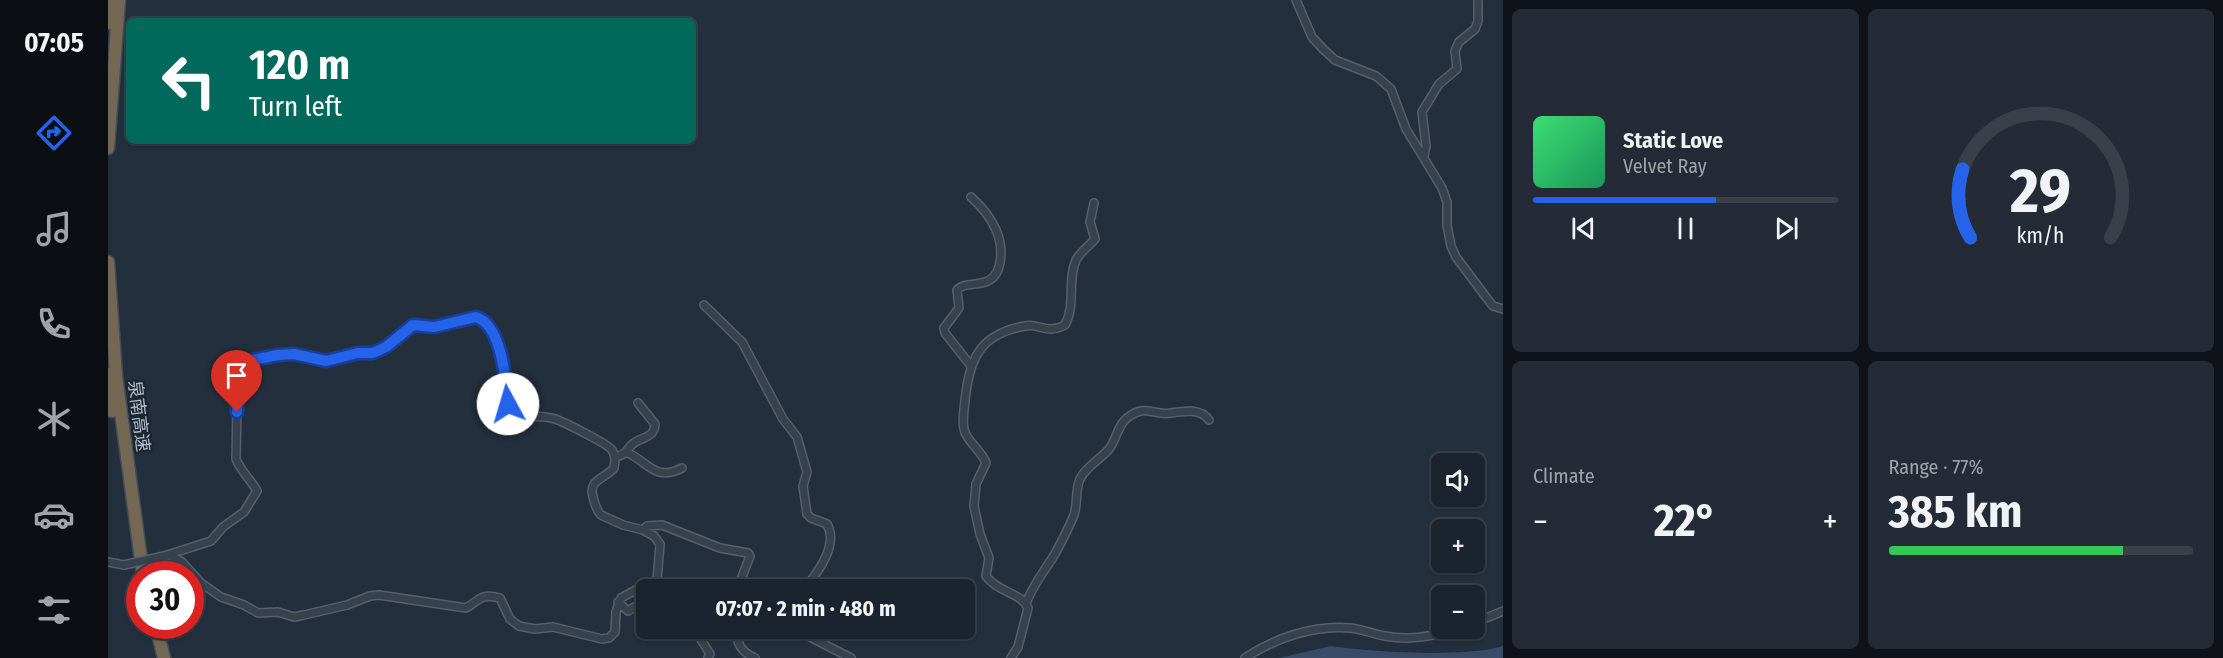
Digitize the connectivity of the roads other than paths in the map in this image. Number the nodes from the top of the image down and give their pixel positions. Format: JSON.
{"nodes":[{"id":1,"x":109,"y":0,"type":"edge"},
{"id":2,"x":119,"y":0,"type":"edge"},
{"id":3,"x":1296,"y":0,"type":"edge"},
{"id":4,"x":1478,"y":2,"type":"dead end"},
{"id":5,"x":108,"y":23,"type":"edge"},
{"id":6,"x":108,"y":148,"type":"edge"},
{"id":7,"x":1424,"y":156,"type":"junction"},
{"id":8,"x":971,"y":197,"type":"dead end"},
{"id":9,"x":1094,"y":203,"type":"dead end"},
{"id":10,"x":108,"y":261,"type":"edge"},
{"id":11,"x":704,"y":305,"type":"dead end"},
{"id":12,"x":1503,"y":309,"type":"edge"},
{"id":13,"x":971,"y":366,"type":"junction"},
{"id":14,"x":108,"y":374,"type":"edge"},
{"id":15,"x":638,"y":403,"type":"dead end"},
{"id":16,"x":1209,"y":420,"type":"dead end"},
{"id":17,"x":628,"y":453,"type":"junction"},
{"id":18,"x":616,"y":457,"type":"junction"},
{"id":19,"x":682,"y":468,"type":"dead end"},
{"id":20,"x":644,"y":530,"type":"junction"},
{"id":21,"x":167,"y":555,"type":"junction"},
{"id":22,"x":134,"y":561,"type":"edge"},
{"id":23,"x":141,"y":561,"type":"edge"},
{"id":24,"x":108,"y":562,"type":"edge"},
{"id":25,"x":658,"y":579,"type":"edge"},
{"id":26,"x":741,"y":579,"type":"edge"},
{"id":27,"x":813,"y":579,"type":"edge"},
{"id":28,"x":636,"y":590,"type":"edge"},
{"id":29,"x":618,"y":602,"type":"junction"},
{"id":30,"x":1026,"y":604,"type":"junction"},
{"id":31,"x":636,"y":606,"type":"edge"},
{"id":32,"x":1503,"y":611,"type":"edge"},
{"id":33,"x":1485,"y":618,"type":"edge"},
{"id":34,"x":1431,"y":636,"type":"edge"},
{"id":35,"x":152,"y":639,"type":"edge"},
{"id":36,"x":159,"y":639,"type":"edge"},
{"id":37,"x":701,"y":639,"type":"edge"},
{"id":38,"x":737,"y":639,"type":"edge"},
{"id":39,"x":814,"y":639,"type":"edge"},
{"id":40,"x":157,"y":658,"type":"edge"},
{"id":41,"x":164,"y":658,"type":"edge"},
{"id":42,"x":708,"y":658,"type":"edge"},
{"id":43,"x":756,"y":658,"type":"edge"},
{"id":44,"x":851,"y":658,"type":"edge"},
{"id":45,"x":1011,"y":658,"type":"edge"},
{"id":46,"x":1245,"y":658,"type":"edge"}],
"edges":[{"from":1,"to":5,"type":"highway"},
{"from":2,"to":6,"type":"highway"},
{"from":3,"to":7,"type":"street"},
{"from":4,"to":7,"type":"street"},
{"from":7,"to":12,"type":"street"},
{"from":8,"to":13,"type":"street"},
{"from":9,"to":13,"type":"street"},
{"from":10,"to":23,"type":"highway","name":"泉南高速"},
{"from":11,"to":27,"type":"street"},
{"from":13,"to":30,"type":"street"},
{"from":14,"to":22,"type":"highway","name":"泉南高速"},
{"from":15,"to":17,"type":"street"},
{"from":16,"to":30,"type":"street"},
{"from":17,"to":18,"type":"street"},
{"from":17,"to":19,"type":"street"},
{"from":18,"to":20,"type":"street"},
{"from":18,"to":21,"type":"street"},
{"from":20,"to":25,"type":"street"},
{"from":20,"to":26,"type":"street"},
{"from":21,"to":24,"type":"street","bridge":true},
{"from":21,"to":29,"type":"street"},
{"from":28,"to":29,"type":"street"},
{"from":29,"to":31,"type":"street"},
{"from":30,"to":45,"type":"street"},
{"from":32,"to":33,"type":"street"},
{"from":34,"to":46,"type":"street"},
{"from":35,"to":40,"type":"highway"},
{"from":36,"to":41,"type":"highway"},
{"from":37,"to":42,"type":"street"},
{"from":38,"to":43,"type":"street"},
{"from":39,"to":44,"type":"street"}]}
